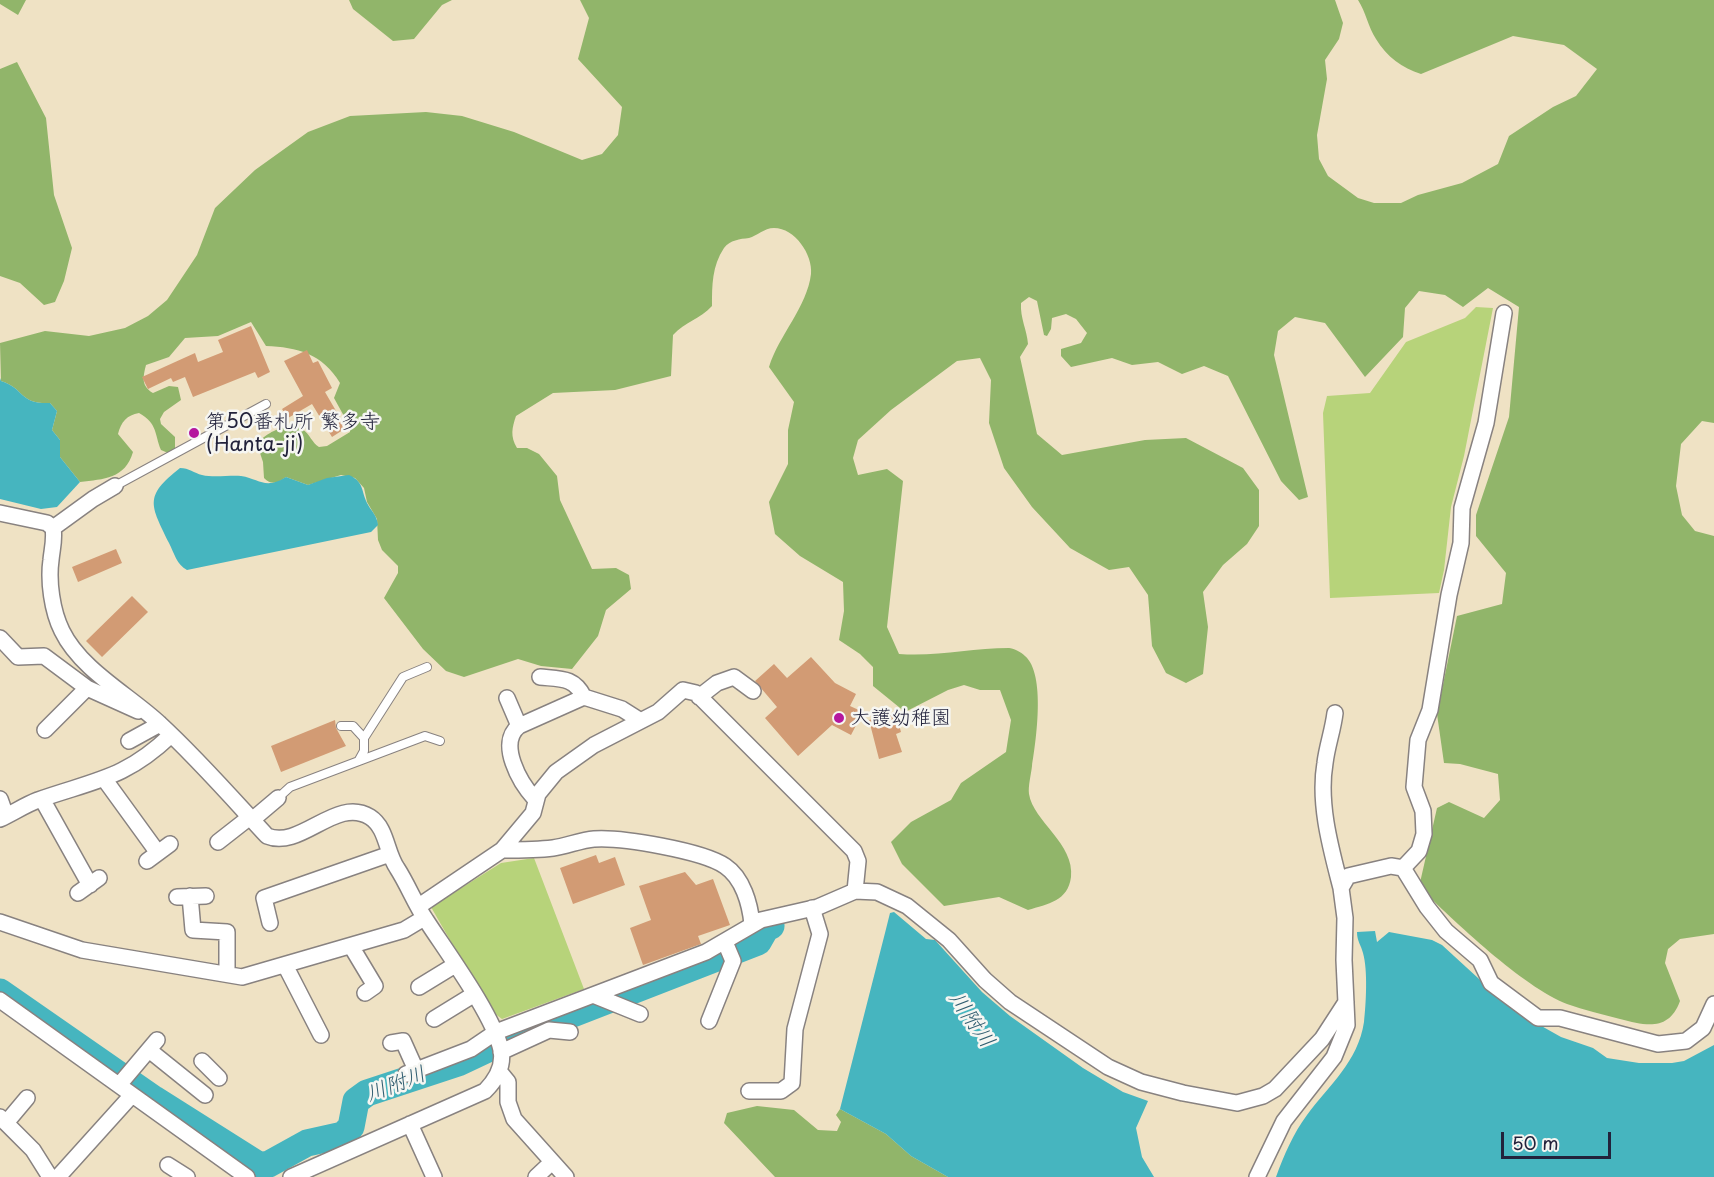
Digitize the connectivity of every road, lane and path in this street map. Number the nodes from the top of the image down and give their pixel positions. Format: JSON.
{"nodes":[{"id":1,"x":1504,"y":314,"type":"dead end"},
{"id":2,"x":266,"y":404,"type":"dead end"},
{"id":3,"x":115,"y":486,"type":"joint"},
{"id":4,"x":0,"y":513,"type":"edge"},
{"id":5,"x":53,"y":528,"type":"junction"},
{"id":6,"x":0,"y":638,"type":"edge"},
{"id":7,"x":427,"y":668,"type":"dead end"},
{"id":8,"x":540,"y":677,"type":"dead end"},
{"id":9,"x":87,"y":688,"type":"junction"},
{"id":10,"x":753,"y":691,"type":"dead end"},
{"id":11,"x":699,"y":696,"type":"junction"},
{"id":12,"x":584,"y":697,"type":"junction"},
{"id":13,"x":507,"y":699,"type":"dead end"},
{"id":14,"x":146,"y":713,"type":"junction"},
{"id":15,"x":1335,"y":713,"type":"dead end"},
{"id":16,"x":641,"y":721,"type":"junction"},
{"id":17,"x":341,"y":726,"type":"dead end"},
{"id":18,"x":519,"y":726,"type":"junction"},
{"id":19,"x":166,"y":729,"type":"junction"},
{"id":20,"x":45,"y":730,"type":"dead end"},
{"id":21,"x":364,"y":738,"type":"junction"},
{"id":22,"x":129,"y":741,"type":"dead end"},
{"id":23,"x":440,"y":741,"type":"dead end"},
{"id":24,"x":359,"y":761,"type":"junction"},
{"id":25,"x":105,"y":780,"type":"junction"},
{"id":26,"x":278,"y":798,"type":"joint"},
{"id":27,"x":0,"y":799,"type":"edge"},
{"id":28,"x":42,"y":800,"type":"junction"},
{"id":29,"x":535,"y":800,"type":"junction"},
{"id":30,"x":3,"y":817,"type":"edge"},
{"id":31,"x":251,"y":818,"type":"junction"},
{"id":32,"x":218,"y":842,"type":"dead end"},
{"id":33,"x":502,"y":850,"type":"junction"},
{"id":34,"x":158,"y":853,"type":"dead end"},
{"id":35,"x":390,"y":854,"type":"junction"},
{"id":36,"x":1403,"y":868,"type":"junction"},
{"id":37,"x":857,"y":879,"type":"junction"},
{"id":38,"x":89,"y":885,"type":"dead end"},
{"id":39,"x":1341,"y":888,"type":"junction"},
{"id":40,"x":206,"y":896,"type":"dead end"},
{"id":41,"x":813,"y":908,"type":"junction"},
{"id":42,"x":422,"y":912,"type":"junction"},
{"id":43,"x":0,"y":922,"type":"edge"},
{"id":44,"x":757,"y":922,"type":"junction"},
{"id":45,"x":270,"y":923,"type":"dead end"},
{"id":46,"x":351,"y":946,"type":"junction"},
{"id":47,"x":728,"y":950,"type":"junction"},
{"id":48,"x":285,"y":965,"type":"junction"},
{"id":49,"x":455,"y":965,"type":"junction"},
{"id":50,"x":227,"y":974,"type":"junction"},
{"id":51,"x":419,"y":987,"type":"dead end"},
{"id":52,"x":365,"y":993,"type":"dead end"},
{"id":53,"x":473,"y":995,"type":"junction"},
{"id":54,"x":602,"y":999,"type":"junction"},
{"id":55,"x":0,"y":1000,"type":"edge"},
{"id":56,"x":1346,"y":1002,"type":"junction"},
{"id":57,"x":1714,"y":1004,"type":"edge"},
{"id":58,"x":640,"y":1014,"type":"dead end"},
{"id":59,"x":434,"y":1019,"type":"dead end"},
{"id":60,"x":709,"y":1021,"type":"dead end"},
{"id":61,"x":321,"y":1025,"type":"dead end"},
{"id":62,"x":570,"y":1032,"type":"dead end"},
{"id":63,"x":498,"y":1042,"type":"junction"},
{"id":64,"x":391,"y":1043,"type":"dead end"},
{"id":65,"x":211,"y":1070,"type":"dead end"},
{"id":66,"x":499,"y":1071,"type":"junction"},
{"id":67,"x":123,"y":1080,"type":"junction"},
{"id":68,"x":749,"y":1091,"type":"dead end"},
{"id":69,"x":132,"y":1095,"type":"junction"},
{"id":70,"x":27,"y":1098,"type":"dead end"},
{"id":71,"x":3,"y":1120,"type":"edge"},
{"id":72,"x":410,"y":1124,"type":"junction"},
{"id":73,"x":552,"y":1162,"type":"junction"},
{"id":74,"x":50,"y":1177,"type":"edge"},
{"id":75,"x":58,"y":1177,"type":"edge"},
{"id":76,"x":246,"y":1177,"type":"edge"},
{"id":77,"x":291,"y":1177,"type":"edge"},
{"id":78,"x":434,"y":1177,"type":"edge"},
{"id":79,"x":536,"y":1177,"type":"edge"},
{"id":80,"x":566,"y":1177,"type":"edge"},
{"id":81,"x":1257,"y":1177,"type":"edge"}],
"edges":[{"from":1,"to":36,"type":"street"},
{"from":2,"to":3,"type":"lane"},
{"from":3,"to":5,"type":"street"},
{"from":4,"to":5,"type":"street"},
{"from":5,"to":14,"type":"street"},
{"from":6,"to":9,"type":"street"},
{"from":7,"to":21,"type":"lane"},
{"from":8,"to":12,"type":"street"},
{"from":9,"to":14,"type":"street"},
{"from":9,"to":20,"type":"street"},
{"from":10,"to":11,"type":"street"},
{"from":11,"to":16,"type":"street"},
{"from":11,"to":37,"type":"street"},
{"from":12,"to":16,"type":"street"},
{"from":12,"to":18,"type":"street"},
{"from":13,"to":18,"type":"street"},
{"from":14,"to":19,"type":"street"},
{"from":15,"to":39,"type":"street"},
{"from":16,"to":29,"type":"street"},
{"from":17,"to":21,"type":"lane"},
{"from":18,"to":29,"type":"street"},
{"from":19,"to":22,"type":"street"},
{"from":19,"to":25,"type":"street"},
{"from":19,"to":31,"type":"street"},
{"from":21,"to":24,"type":"lane"},
{"from":23,"to":24,"type":"lane"},
{"from":24,"to":26,"type":"lane"},
{"from":25,"to":28,"type":"street"},
{"from":25,"to":34,"type":"street"},
{"from":26,"to":31,"type":"street"},
{"from":27,"to":30,"type":"street"},
{"from":28,"to":30,"type":"street"},
{"from":28,"to":38,"type":"street"},
{"from":29,"to":33,"type":"street"},
{"from":31,"to":32,"type":"street"},
{"from":31,"to":35,"type":"street"},
{"from":33,"to":42,"type":"street"},
{"from":33,"to":44,"type":"street"},
{"from":35,"to":42,"type":"street"},
{"from":35,"to":45,"type":"street"},
{"from":36,"to":39,"type":"street"},
{"from":36,"to":57,"type":"street"},
{"from":37,"to":41,"type":"street"},
{"from":37,"to":56,"type":"street"},
{"from":39,"to":56,"type":"street"},
{"from":40,"to":50,"type":"street"},
{"from":41,"to":44,"type":"street"},
{"from":41,"to":68,"type":"street"},
{"from":42,"to":46,"type":"street"},
{"from":42,"to":49,"type":"street"},
{"from":43,"to":50,"type":"street"},
{"from":44,"to":47,"type":"street"},
{"from":46,"to":48,"type":"street"},
{"from":46,"to":52,"type":"street"},
{"from":47,"to":54,"type":"street"},
{"from":47,"to":60,"type":"street"},
{"from":48,"to":50,"type":"street"},
{"from":48,"to":61,"type":"street"},
{"from":49,"to":51,"type":"street"},
{"from":49,"to":53,"type":"street"},
{"from":53,"to":59,"type":"street"},
{"from":53,"to":63,"type":"street"},
{"from":54,"to":58,"type":"street"},
{"from":54,"to":63,"type":"street"},
{"from":55,"to":67,"type":"street"},
{"from":56,"to":81,"type":"street"},
{"from":62,"to":63,"type":"street"},
{"from":63,"to":64,"type":"street"},
{"from":63,"to":66,"type":"street"},
{"from":65,"to":67,"type":"street"},
{"from":66,"to":72,"type":"street"},
{"from":66,"to":73,"type":"street"},
{"from":67,"to":69,"type":"street"},
{"from":69,"to":75,"type":"street"},
{"from":69,"to":76,"type":"street"},
{"from":70,"to":71,"type":"street"},
{"from":71,"to":74,"type":"street"},
{"from":72,"to":77,"type":"street"},
{"from":72,"to":78,"type":"street"},
{"from":73,"to":79,"type":"street"},
{"from":73,"to":80,"type":"street"}]}
